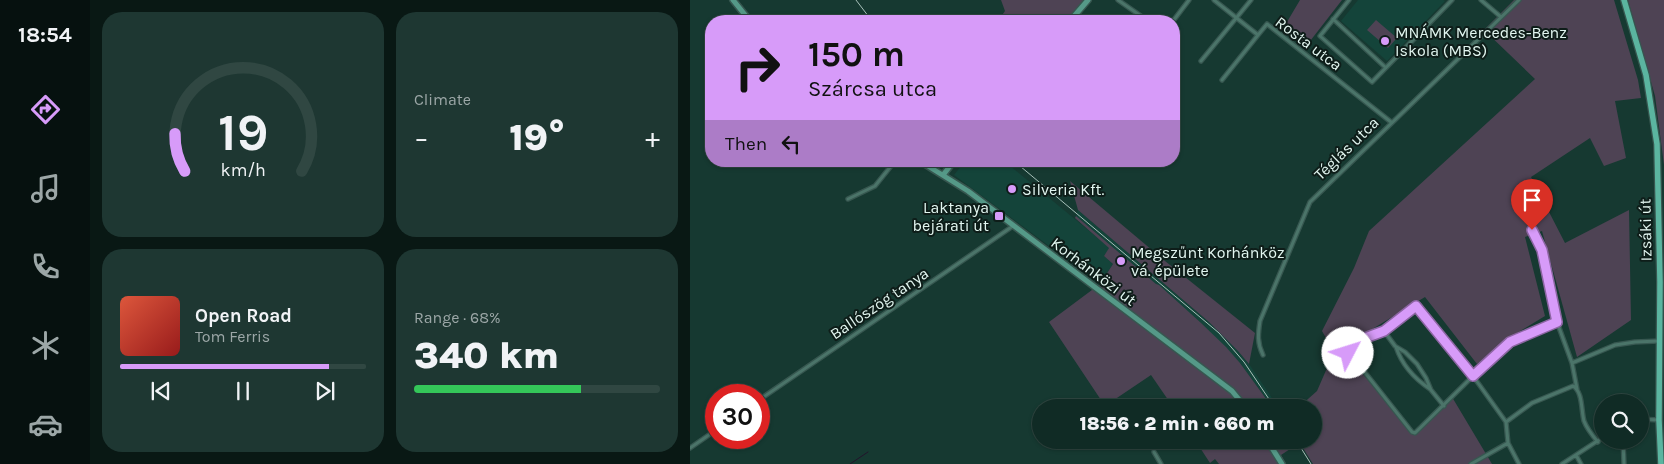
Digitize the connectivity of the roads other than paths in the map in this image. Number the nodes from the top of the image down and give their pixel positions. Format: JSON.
{"nodes":[{"id":1,"x":733,"y":0,"type":"edge"},
{"id":2,"x":1088,"y":0,"type":"edge"},
{"id":3,"x":1118,"y":0,"type":"edge"},
{"id":4,"x":1189,"y":0,"type":"edge"},
{"id":5,"x":1214,"y":0,"type":"edge"},
{"id":6,"x":1251,"y":0,"type":"edge"},
{"id":7,"x":1349,"y":0,"type":"edge"},
{"id":8,"x":1452,"y":0,"type":"edge"},
{"id":9,"x":1481,"y":0,"type":"edge"},
{"id":10,"x":1519,"y":0,"type":"edge"},
{"id":11,"x":1624,"y":0,"type":"edge"},
{"id":12,"x":745,"y":15,"type":"edge"},
{"id":13,"x":1075,"y":15,"type":"edge"},
{"id":14,"x":1139,"y":15,"type":"edge"},
{"id":15,"x":1178,"y":15,"type":"edge"},
{"id":16,"x":1236,"y":17,"type":"junction"},
{"id":17,"x":1501,"y":17,"type":"junction"},
{"id":18,"x":1333,"y":19,"type":"junction"},
{"id":19,"x":1258,"y":35,"type":"junction"},
{"id":20,"x":1201,"y":61,"type":"dead end"},
{"id":21,"x":1385,"y":67,"type":"junction"},
{"id":22,"x":1222,"y":80,"type":"dead end"},
{"id":23,"x":1391,"y":122,"type":"junction"},
{"id":24,"x":890,"y":167,"type":"edge"},
{"id":25,"x":930,"y":167,"type":"edge"},
{"id":26,"x":950,"y":167,"type":"edge"},
{"id":27,"x":944,"y":175,"type":"junction"},
{"id":28,"x":848,"y":199,"type":"dead end"},
{"id":29,"x":1014,"y":225,"type":"junction"},
{"id":30,"x":1532,"y":230,"type":"dead end"},
{"id":31,"x":1662,"y":282,"type":"edge"},
{"id":32,"x":1557,"y":322,"type":"junction"},
{"id":33,"x":1384,"y":331,"type":"junction"},
{"id":34,"x":1659,"y":341,"type":"junction"},
{"id":35,"x":1395,"y":346,"type":"junction"},
{"id":36,"x":1263,"y":355,"type":"dead end"},
{"id":37,"x":1572,"y":363,"type":"junction"},
{"id":38,"x":1473,"y":376,"type":"junction"},
{"id":39,"x":1578,"y":389,"type":"junction"},
{"id":40,"x":1431,"y":390,"type":"junction"},
{"id":41,"x":770,"y":392,"type":"edge"},
{"id":42,"x":1239,"y":399,"type":"edge"},
{"id":43,"x":1444,"y":406,"type":"junction"},
{"id":44,"x":1649,"y":419,"type":"edge"},
{"id":45,"x":1659,"y":420,"type":"junction"},
{"id":46,"x":1506,"y":422,"type":"junction"},
{"id":47,"x":1594,"y":437,"type":"edge"},
{"id":48,"x":705,"y":438,"type":"edge"},
{"id":49,"x":1508,"y":443,"type":"junction"},
{"id":50,"x":1594,"y":444,"type":"edge"},
{"id":51,"x":690,"y":448,"type":"edge"},
{"id":52,"x":1273,"y":449,"type":"edge"},
{"id":53,"x":1623,"y":449,"type":"edge"},
{"id":54,"x":1154,"y":452,"type":"dead end"},
{"id":55,"x":1576,"y":455,"type":"junction"},
{"id":56,"x":1161,"y":464,"type":"edge"},
{"id":57,"x":1282,"y":464,"type":"edge"},
{"id":58,"x":1471,"y":464,"type":"edge"},
{"id":59,"x":1519,"y":464,"type":"edge"},
{"id":60,"x":1562,"y":464,"type":"edge"},
{"id":61,"x":1581,"y":464,"type":"edge"},
{"id":62,"x":1624,"y":464,"type":"edge"},
{"id":63,"x":1661,"y":464,"type":"edge"}],
"edges":[{"from":1,"to":12,"type":"street"},
{"from":2,"to":13,"type":"street"},
{"from":3,"to":14,"type":"street"},
{"from":4,"to":15,"type":"street"},
{"from":5,"to":16,"type":"street","name":"Rosta utca"},
{"from":6,"to":16,"type":"street"},
{"from":7,"to":18,"type":"street"},
{"from":8,"to":21,"type":"street"},
{"from":9,"to":17,"type":"street"},
{"from":10,"to":17,"type":"street","name":"Téglás utca"},
{"from":11,"to":31,"type":"main road","name":"Izsáki út"},
{"from":16,"to":19,"type":"street","name":"Rosta utca"},
{"from":16,"to":20,"type":"street"},
{"from":17,"to":23,"type":"street","name":"Téglás utca"},
{"from":18,"to":21,"type":"street"},
{"from":18,"to":21,"type":"street"},
{"from":19,"to":22,"type":"street"},
{"from":19,"to":23,"type":"street","name":"Rosta utca"},
{"from":23,"to":36,"type":"street","name":"Téglás utca"},
{"from":24,"to":28,"type":"street"},
{"from":25,"to":27,"type":"street","name":"Korhánközi út"},
{"from":26,"to":27,"type":"street"},
{"from":27,"to":29,"type":"street","name":"Korhánközi út"},
{"from":29,"to":41,"type":"street","name":"Ballószög tanya"},
{"from":29,"to":42,"type":"street","name":"Korhánközi út"},
{"from":30,"to":32,"type":"street"},
{"from":31,"to":34,"type":"main road","name":"Izsáki út"},
{"from":32,"to":37,"type":"street"},
{"from":32,"to":38,"type":"street"},
{"from":33,"to":35,"type":"street"},
{"from":33,"to":38,"type":"street"},
{"from":33,"to":43,"type":"street"},
{"from":34,"to":37,"type":"street"},
{"from":34,"to":45,"type":"main road","name":"Izsáki út"},
{"from":35,"to":40,"type":"street"},
{"from":35,"to":40,"type":"street"},
{"from":37,"to":39,"type":"street"},
{"from":38,"to":43,"type":"street"},
{"from":38,"to":46,"type":"street"},
{"from":39,"to":46,"type":"street"},
{"from":39,"to":47,"type":"street"},
{"from":40,"to":43,"type":"street"},
{"from":44,"to":45,"type":"street"},
{"from":45,"to":63,"type":"main road","name":"Izsáki út"},
{"from":46,"to":49,"type":"street"},
{"from":48,"to":51,"type":"street"},
{"from":49,"to":58,"type":"street"},
{"from":49,"to":59,"type":"street"},
{"from":50,"to":55,"type":"street"},
{"from":52,"to":57,"type":"street"},
{"from":53,"to":62,"type":"street"},
{"from":54,"to":56,"type":"street"},
{"from":55,"to":60,"type":"street"},
{"from":55,"to":61,"type":"street"}]}
